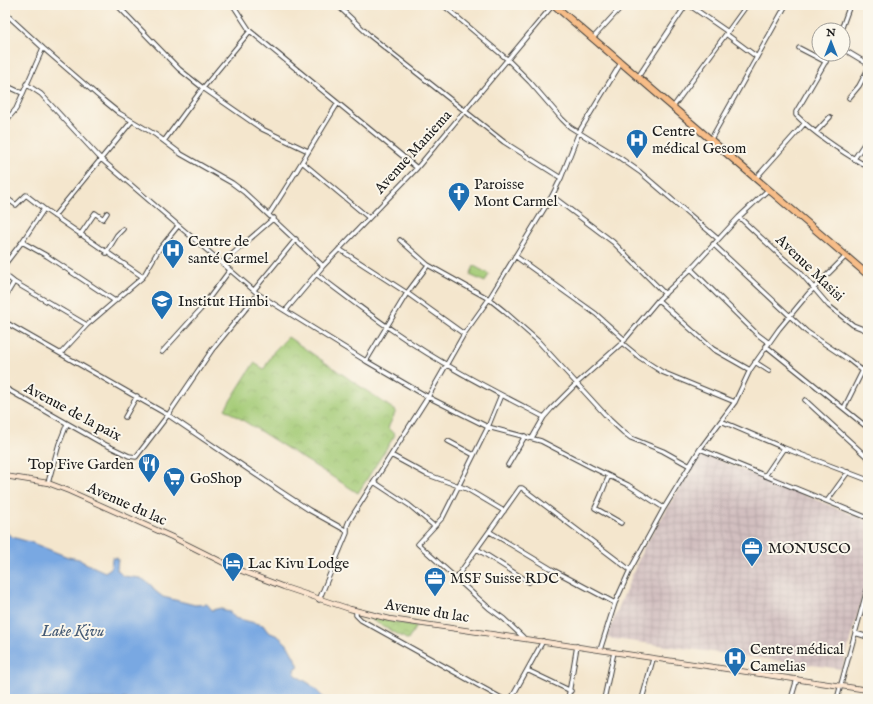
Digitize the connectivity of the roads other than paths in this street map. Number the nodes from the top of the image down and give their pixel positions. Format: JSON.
{"nodes":[{"id":1,"x":117,"y":5,"type":"edge"},
{"id":2,"x":233,"y":5,"type":"edge"},
{"id":3,"x":337,"y":5,"type":"edge"},
{"id":4,"x":443,"y":5,"type":"edge"},
{"id":5,"x":623,"y":5,"type":"edge"},
{"id":6,"x":688,"y":5,"type":"edge"},
{"id":7,"x":747,"y":5,"type":"edge"},
{"id":8,"x":786,"y":5,"type":"edge"},
{"id":9,"x":850,"y":5,"type":"edge"},
{"id":10,"x":557,"y":6,"type":"edge"},
{"id":11,"x":5,"y":13,"type":"edge"},
{"id":12,"x":844,"y":22,"type":"edge"},
{"id":13,"x":250,"y":32,"type":"junction"},
{"id":14,"x":727,"y":33,"type":"junction"},
{"id":15,"x":593,"y":38,"type":"junction"},
{"id":16,"x":43,"y":48,"type":"junction"},
{"id":17,"x":799,"y":48,"type":"dead end"},
{"id":18,"x":811,"y":54,"type":"edge"},
{"id":19,"x":851,"y":54,"type":"edge"},
{"id":20,"x":757,"y":57,"type":"junction"},
{"id":21,"x":508,"y":60,"type":"junction"},
{"id":22,"x":621,"y":62,"type":"junction"},
{"id":23,"x":826,"y":62,"type":"edge"},
{"id":24,"x":868,"y":64,"type":"edge"},
{"id":25,"x":868,"y":69,"type":"edge"},
{"id":26,"x":638,"y":77,"type":"junction"},
{"id":27,"x":26,"y":84,"type":"junction"},
{"id":28,"x":5,"y":85,"type":"edge"},
{"id":29,"x":203,"y":88,"type":"junction"},
{"id":30,"x":22,"y":93,"type":"junction"},
{"id":31,"x":849,"y":98,"type":"dead end"},
{"id":32,"x":338,"y":103,"type":"junction"},
{"id":33,"x":673,"y":107,"type":"junction"},
{"id":34,"x":465,"y":112,"type":"junction"},
{"id":35,"x":830,"y":117,"type":"dead end"},
{"id":36,"x":132,"y":121,"type":"junction"},
{"id":37,"x":5,"y":122,"type":"edge"},
{"id":38,"x":805,"y":123,"type":"junction"},
{"id":39,"x":579,"y":132,"type":"junction"},
{"id":40,"x":816,"y":132,"type":"junction"},
{"id":41,"x":868,"y":138,"type":"edge"},
{"id":42,"x":711,"y":139,"type":"junction"},
{"id":43,"x":164,"y":141,"type":"junction"},
{"id":44,"x":308,"y":151,"type":"junction"},
{"id":45,"x":101,"y":159,"type":"junction"},
{"id":46,"x":854,"y":159,"type":"junction"},
{"id":47,"x":302,"y":162,"type":"junction"},
{"id":48,"x":868,"y":167,"type":"edge"},
{"id":49,"x":417,"y":168,"type":"junction"},
{"id":50,"x":561,"y":178,"type":"junction"},
{"id":51,"x":756,"y":178,"type":"junction"},
{"id":52,"x":769,"y":190,"type":"junction"},
{"id":53,"x":552,"y":196,"type":"junction"},
{"id":54,"x":5,"y":197,"type":"edge"},
{"id":55,"x":44,"y":210,"type":"junction"},
{"id":56,"x":107,"y":213,"type":"dead end"},
{"id":57,"x":269,"y":214,"type":"junction"},
{"id":58,"x":54,"y":216,"type":"junction"},
{"id":59,"x":739,"y":217,"type":"junction"},
{"id":60,"x":274,"y":218,"type":"junction"},
{"id":61,"x":369,"y":218,"type":"junction"},
{"id":62,"x":178,"y":226,"type":"junction"},
{"id":63,"x":123,"y":229,"type":"dead end"},
{"id":64,"x":80,"y":235,"type":"junction"},
{"id":65,"x":296,"y":239,"type":"junction"},
{"id":66,"x":718,"y":239,"type":"junction"},
{"id":67,"x":400,"y":240,"type":"dead end"},
{"id":68,"x":22,"y":242,"type":"junction"},
{"id":69,"x":713,"y":244,"type":"junction"},
{"id":70,"x":339,"y":249,"type":"junction"},
{"id":71,"x":106,"y":253,"type":"junction"},
{"id":72,"x":515,"y":256,"type":"junction"},
{"id":73,"x":846,"y":256,"type":"junction"},
{"id":74,"x":222,"y":263,"type":"junction"},
{"id":75,"x":5,"y":264,"type":"edge"},
{"id":76,"x":428,"y":264,"type":"junction"},
{"id":77,"x":323,"y":266,"type":"junction"},
{"id":78,"x":691,"y":269,"type":"junction"},
{"id":79,"x":230,"y":270,"type":"junction"},
{"id":80,"x":316,"y":274,"type":"junction"},
{"id":81,"x":868,"y":275,"type":"edge"},
{"id":82,"x":5,"y":276,"type":"edge"},
{"id":83,"x":143,"y":277,"type":"junction"},
{"id":84,"x":14,"y":282,"type":"junction"},
{"id":85,"x":813,"y":288,"type":"junction"},
{"id":86,"x":254,"y":290,"type":"junction"},
{"id":87,"x":407,"y":293,"type":"junction"},
{"id":88,"x":258,"y":294,"type":"junction"},
{"id":89,"x":665,"y":294,"type":"junction"},
{"id":90,"x":5,"y":297,"type":"edge"},
{"id":91,"x":489,"y":299,"type":"junction"},
{"id":92,"x":658,"y":300,"type":"junction"},
{"id":93,"x":114,"y":301,"type":"junction"},
{"id":94,"x":286,"y":310,"type":"junction"},
{"id":95,"x":789,"y":316,"type":"junction"},
{"id":96,"x":5,"y":322,"type":"edge"},
{"id":97,"x":86,"y":325,"type":"junction"},
{"id":98,"x":386,"y":326,"type":"junction"},
{"id":99,"x":868,"y":331,"type":"edge"},
{"id":100,"x":464,"y":334,"type":"junction"},
{"id":101,"x":624,"y":341,"type":"junction"},
{"id":102,"x":767,"y":345,"type":"junction"},
{"id":103,"x":162,"y":352,"type":"dead end"},
{"id":104,"x":61,"y":353,"type":"junction"},
{"id":105,"x":366,"y":361,"type":"junction"},
{"id":106,"x":756,"y":362,"type":"junction"},
{"id":107,"x":868,"y":363,"type":"edge"},
{"id":108,"x":446,"y":364,"type":"junction"},
{"id":109,"x":750,"y":370,"type":"junction"},
{"id":110,"x":863,"y":370,"type":"junction"},
{"id":111,"x":769,"y":371,"type":"dead end"},
{"id":112,"x":868,"y":375,"type":"edge"},
{"id":113,"x":576,"y":384,"type":"junction"},
{"id":114,"x":5,"y":388,"type":"edge"},
{"id":115,"x":501,"y":395,"type":"junction"},
{"id":116,"x":137,"y":396,"type":"junction"},
{"id":117,"x":428,"y":397,"type":"junction"},
{"id":118,"x":805,"y":400,"type":"dead end"},
{"id":119,"x":735,"y":402,"type":"junction"},
{"id":120,"x":844,"y":408,"type":"junction"},
{"id":121,"x":168,"y":414,"type":"junction"},
{"id":122,"x":125,"y":417,"type":"dead end"},
{"id":123,"x":544,"y":417,"type":"junction"},
{"id":124,"x":721,"y":421,"type":"junction"},
{"id":125,"x":67,"y":424,"type":"junction"},
{"id":126,"x":488,"y":427,"type":"junction"},
{"id":127,"x":868,"y":428,"type":"edge"},
{"id":128,"x":524,"y":436,"type":"junction"},
{"id":129,"x":532,"y":438,"type":"junction"},
{"id":130,"x":448,"y":441,"type":"dead end"},
{"id":131,"x":784,"y":448,"type":"junction"},
{"id":132,"x":700,"y":449,"type":"junction"},
{"id":133,"x":391,"y":454,"type":"junction"},
{"id":134,"x":474,"y":455,"type":"junction"},
{"id":135,"x":868,"y":458,"type":"edge"},
{"id":136,"x":508,"y":465,"type":"dead end"},
{"id":137,"x":690,"y":466,"type":"junction"},
{"id":138,"x":848,"y":472,"type":"junction"},
{"id":139,"x":5,"y":476,"type":"edge"},
{"id":140,"x":609,"y":476,"type":"junction"},
{"id":141,"x":765,"y":476,"type":"junction"},
{"id":142,"x":868,"y":480,"type":"edge"},
{"id":143,"x":374,"y":482,"type":"junction"},
{"id":144,"x":48,"y":483,"type":"junction"},
{"id":145,"x":459,"y":486,"type":"junction"},
{"id":146,"x":827,"y":501,"type":"junction"},
{"id":147,"x":664,"y":508,"type":"junction"},
{"id":148,"x":504,"y":511,"type":"junction"},
{"id":149,"x":868,"y":518,"type":"edge"},
{"id":150,"x":621,"y":523,"type":"dead end"},
{"id":151,"x":434,"y":526,"type":"junction"},
{"id":152,"x":347,"y":530,"type":"junction"},
{"id":153,"x":490,"y":532,"type":"junction"},
{"id":154,"x":477,"y":549,"type":"junction"},
{"id":155,"x":630,"y":570,"type":"junction"},
{"id":156,"x":456,"y":578,"type":"junction"},
{"id":157,"x":529,"y":582,"type":"dead end"},
{"id":158,"x":868,"y":586,"type":"edge"},
{"id":159,"x":319,"y":600,"type":"junction"},
{"id":160,"x":615,"y":603,"type":"junction"},
{"id":161,"x":356,"y":611,"type":"junction"},
{"id":162,"x":855,"y":633,"type":"junction"},
{"id":163,"x":868,"y":636,"type":"edge"},
{"id":164,"x":523,"y":638,"type":"junction"},
{"id":165,"x":543,"y":641,"type":"junction"},
{"id":166,"x":577,"y":646,"type":"junction"},
{"id":167,"x":600,"y":650,"type":"junction"},
{"id":168,"x":614,"y":652,"type":"junction"},
{"id":169,"x":653,"y":658,"type":"junction"},
{"id":170,"x":527,"y":670,"type":"junction"},
{"id":171,"x":797,"y":679,"type":"junction"},
{"id":172,"x":841,"y":685,"type":"junction"},
{"id":173,"x":868,"y":690,"type":"edge"},
{"id":174,"x":570,"y":691,"type":"junction"},
{"id":175,"x":503,"y":699,"type":"edge"},
{"id":176,"x":511,"y":699,"type":"edge"},
{"id":177,"x":568,"y":699,"type":"edge"},
{"id":178,"x":604,"y":699,"type":"edge"},
{"id":179,"x":642,"y":699,"type":"edge"},
{"id":180,"x":791,"y":699,"type":"edge"},
{"id":181,"x":837,"y":699,"type":"edge"}],
"edges":[{"from":1,"to":29,"type":"street"},
{"from":2,"to":13,"type":"street"},
{"from":3,"to":34,"type":"street"},
{"from":4,"to":21,"type":"street"},
{"from":5,"to":15,"type":"street"},
{"from":6,"to":14,"type":"street"},
{"from":6,"to":26,"type":"street"},
{"from":7,"to":14,"type":"street"},
{"from":8,"to":20,"type":"street"},
{"from":9,"to":12,"type":"street"},
{"from":10,"to":15,"type":"highway"},
{"from":10,"to":21,"type":"street","name":"Avenue Maniema"},
{"from":11,"to":16,"type":"street"},
{"from":13,"to":29,"type":"street"},
{"from":13,"to":32,"type":"street"},
{"from":14,"to":20,"type":"street"},
{"from":14,"to":33,"type":"street"},
{"from":15,"to":22,"type":"highway"},
{"from":16,"to":27,"type":"street"},
{"from":16,"to":36,"type":"street"},
{"from":17,"to":18,"type":"street"},
{"from":19,"to":24,"type":"street"},
{"from":20,"to":42,"type":"street"},
{"from":21,"to":34,"type":"street","name":"Avenue Maniema"},
{"from":21,"to":39,"type":"street"},
{"from":22,"to":26,"type":"highway"},
{"from":22,"to":39,"type":"street"},
{"from":23,"to":38,"type":"street"},
{"from":25,"to":31,"type":"street"},
{"from":26,"to":33,"type":"highway"},
{"from":27,"to":30,"type":"street"},
{"from":27,"to":45,"type":"street"},
{"from":28,"to":30,"type":"street"},
{"from":29,"to":43,"type":"street"},
{"from":29,"to":44,"type":"street"},
{"from":30,"to":37,"type":"street"},
{"from":32,"to":44,"type":"street"},
{"from":32,"to":49,"type":"street"},
{"from":33,"to":42,"type":"highway"},
{"from":34,"to":49,"type":"street","name":"Avenue Maniema"},
{"from":34,"to":50,"type":"street"},
{"from":35,"to":40,"type":"street"},
{"from":36,"to":43,"type":"street"},
{"from":36,"to":45,"type":"street"},
{"from":38,"to":40,"type":"street"},
{"from":38,"to":51,"type":"street"},
{"from":39,"to":50,"type":"street"},
{"from":39,"to":66,"type":"street"},
{"from":40,"to":46,"type":"street"},
{"from":41,"to":46,"type":"street"},
{"from":42,"to":51,"type":"highway"},
{"from":43,"to":57,"type":"street"},
{"from":44,"to":47,"type":"street"},
{"from":45,"to":58,"type":"street"},
{"from":45,"to":62,"type":"street"},
{"from":46,"to":48,"type":"street"},
{"from":47,"to":57,"type":"street"},
{"from":47,"to":61,"type":"street"},
{"from":49,"to":61,"type":"street","name":"Avenue Maniema"},
{"from":50,"to":53,"type":"street"},
{"from":51,"to":52,"type":"highway"},
{"from":52,"to":59,"type":"street"},
{"from":52,"to":73,"type":"highway"},
{"from":53,"to":72,"type":"street"},
{"from":53,"to":89,"type":"street"},
{"from":54,"to":55,"type":"street"},
{"from":55,"to":58,"type":"street"},
{"from":55,"to":68,"type":"street"},
{"from":56,"to":64,"type":"street"},
{"from":57,"to":60,"type":"street"},
{"from":58,"to":64,"type":"street"},
{"from":59,"to":66,"type":"street"},
{"from":59,"to":85,"type":"street","name":"Avenue Masisi"},
{"from":60,"to":65,"type":"street"},
{"from":60,"to":74,"type":"street"},
{"from":61,"to":70,"type":"street","name":"Avenue Maniema"},
{"from":62,"to":74,"type":"street"},
{"from":62,"to":83,"type":"street"},
{"from":63,"to":71,"type":"street"},
{"from":64,"to":71,"type":"street"},
{"from":65,"to":77,"type":"street"},
{"from":65,"to":86,"type":"street"},
{"from":66,"to":69,"type":"street"},
{"from":67,"to":76,"type":"street"},
{"from":68,"to":75,"type":"street"},
{"from":68,"to":93,"type":"street"},
{"from":69,"to":78,"type":"street"},
{"from":69,"to":95,"type":"street"},
{"from":70,"to":77,"type":"street","name":"Avenue Maniema"},
{"from":70,"to":87,"type":"street"},
{"from":71,"to":83,"type":"street"},
{"from":72,"to":91,"type":"street"},
{"from":72,"to":101,"type":"street"},
{"from":73,"to":81,"type":"highway"},
{"from":73,"to":85,"type":"street"},
{"from":74,"to":79,"type":"street"},
{"from":76,"to":87,"type":"street"},
{"from":76,"to":91,"type":"street"},
{"from":77,"to":80,"type":"street","name":"Avenue Maniema"},
{"from":78,"to":89,"type":"street"},
{"from":78,"to":102,"type":"street"},
{"from":79,"to":86,"type":"street"},
{"from":79,"to":103,"type":"street"},
{"from":80,"to":94,"type":"street","name":"Avenue Maniema"},
{"from":80,"to":98,"type":"street"},
{"from":82,"to":84,"type":"street"},
{"from":83,"to":93,"type":"street"},
{"from":84,"to":90,"type":"street"},
{"from":84,"to":97,"type":"street"},
{"from":85,"to":95,"type":"street"},
{"from":85,"to":99,"type":"street","name":"Avenue Masisi"},
{"from":86,"to":88,"type":"street"},
{"from":87,"to":98,"type":"street"},
{"from":87,"to":100,"type":"street"},
{"from":88,"to":94,"type":"street"},
{"from":88,"to":121,"type":"street"},
{"from":89,"to":92,"type":"street"},
{"from":91,"to":100,"type":"street"},
{"from":91,"to":113,"type":"street"},
{"from":92,"to":101,"type":"street"},
{"from":92,"to":109,"type":"street"},
{"from":93,"to":97,"type":"street"},
{"from":94,"to":105,"type":"street"},
{"from":95,"to":102,"type":"street"},
{"from":95,"to":110,"type":"street"},
{"from":96,"to":104,"type":"street"},
{"from":97,"to":104,"type":"street"},
{"from":98,"to":105,"type":"street"},
{"from":98,"to":108,"type":"street"},
{"from":100,"to":108,"type":"street"},
{"from":101,"to":113,"type":"street"},
{"from":101,"to":119,"type":"street"},
{"from":102,"to":106,"type":"street"},
{"from":102,"to":120,"type":"street"},
{"from":104,"to":116,"type":"street"},
{"from":105,"to":117,"type":"street"},
{"from":106,"to":109,"type":"street"},
{"from":106,"to":111,"type":"street"},
{"from":107,"to":110,"type":"street"},
{"from":108,"to":115,"type":"street"},
{"from":108,"to":117,"type":"street"},
{"from":109,"to":119,"type":"street"},
{"from":110,"to":112,"type":"street"},
{"from":110,"to":120,"type":"street"},
{"from":113,"to":123,"type":"street"},
{"from":113,"to":137,"type":"street"},
{"from":114,"to":125,"type":"street","name":"Avenue de la paix"},
{"from":115,"to":123,"type":"street"},
{"from":115,"to":126,"type":"street"},
{"from":116,"to":121,"type":"street"},
{"from":116,"to":122,"type":"street"},
{"from":117,"to":126,"type":"street"},
{"from":117,"to":133,"type":"street"},
{"from":118,"to":135,"type":"street"},
{"from":119,"to":124,"type":"street"},
{"from":120,"to":127,"type":"street"},
{"from":121,"to":125,"type":"street","name":"Avenue de la paix"},
{"from":121,"to":152,"type":"street"},
{"from":123,"to":129,"type":"street"},
{"from":124,"to":131,"type":"street"},
{"from":124,"to":132,"type":"street"},
{"from":125,"to":144,"type":"street"},
{"from":126,"to":128,"type":"street"},
{"from":126,"to":134,"type":"street"},
{"from":128,"to":129,"type":"street"},
{"from":128,"to":136,"type":"street"},
{"from":129,"to":140,"type":"street"},
{"from":130,"to":134,"type":"street"},
{"from":131,"to":138,"type":"street"},
{"from":131,"to":141,"type":"street"},
{"from":132,"to":137,"type":"street"},
{"from":132,"to":141,"type":"street"},
{"from":133,"to":143,"type":"street"},
{"from":133,"to":145,"type":"street"},
{"from":134,"to":145,"type":"street"},
{"from":137,"to":147,"type":"street"},
{"from":138,"to":142,"type":"street"},
{"from":138,"to":146,"type":"street"},
{"from":139,"to":144,"type":"main road","name":"Avenue du lac"},
{"from":140,"to":147,"type":"street"},
{"from":140,"to":150,"type":"street"},
{"from":141,"to":146,"type":"street"},
{"from":143,"to":151,"type":"street"},
{"from":143,"to":152,"type":"street"},
{"from":144,"to":159,"type":"main road","name":"Avenue du lac"},
{"from":145,"to":148,"type":"street"},
{"from":145,"to":151,"type":"street"},
{"from":146,"to":149,"type":"street"},
{"from":147,"to":155,"type":"street"},
{"from":148,"to":153,"type":"street"},
{"from":148,"to":155,"type":"street"},
{"from":151,"to":156,"type":"street"},
{"from":152,"to":159,"type":"street"},
{"from":153,"to":154,"type":"street"},
{"from":153,"to":160,"type":"street"},
{"from":154,"to":156,"type":"street"},
{"from":154,"to":157,"type":"street"},
{"from":155,"to":160,"type":"street"},
{"from":156,"to":164,"type":"street"},
{"from":158,"to":162,"type":"street"},
{"from":159,"to":161,"type":"main road","name":"Avenue du lac"},
{"from":160,"to":167,"type":"street"},
{"from":161,"to":164,"type":"main road","name":"Avenue du lac"},
{"from":161,"to":175,"type":"street"},
{"from":162,"to":163,"type":"street"},
{"from":162,"to":172,"type":"street"},
{"from":164,"to":165,"type":"main road","name":"Avenue du lac"},
{"from":165,"to":166,"type":"main road","name":"Avenue du lac"},
{"from":165,"to":170,"type":"street"},
{"from":166,"to":167,"type":"main road","name":"Avenue du lac"},
{"from":166,"to":174,"type":"street"},
{"from":167,"to":168,"type":"main road","name":"Avenue du lac"},
{"from":168,"to":169,"type":"main road","name":"Avenue du lac"},
{"from":168,"to":178,"type":"street"},
{"from":169,"to":171,"type":"main road","name":"Avenue du lac"},
{"from":169,"to":179,"type":"street"},
{"from":170,"to":174,"type":"street"},
{"from":170,"to":176,"type":"street"},
{"from":171,"to":172,"type":"main road","name":"Avenue du lac"},
{"from":171,"to":180,"type":"street"},
{"from":172,"to":173,"type":"main road","name":"Avenue du lac"},
{"from":172,"to":181,"type":"street"},
{"from":174,"to":177,"type":"street"}]}
